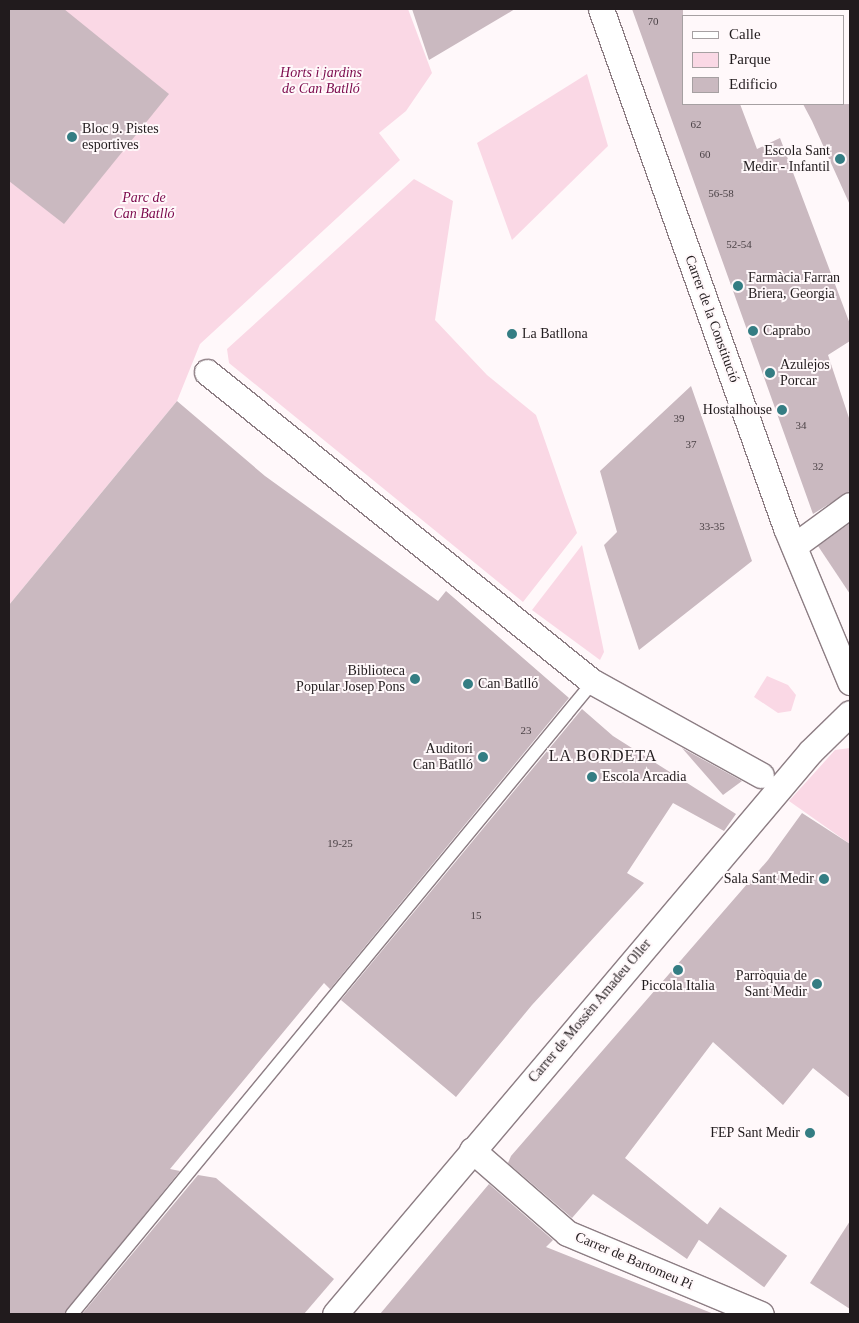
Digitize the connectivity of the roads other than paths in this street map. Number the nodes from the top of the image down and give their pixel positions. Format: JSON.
{"nodes":[{"id":1,"x":601,"y":9,"type":"edge"},
{"id":2,"x":207,"y":372,"type":"dead end"},
{"id":3,"x":850,"y":505,"type":"edge"},
{"id":4,"x":794,"y":546,"type":"junction"},
{"id":5,"x":592,"y":682,"type":"junction"},
{"id":6,"x":850,"y":682,"type":"edge"},
{"id":7,"x":850,"y":712,"type":"edge"},
{"id":8,"x":771,"y":781,"type":"junction"},
{"id":9,"x":472,"y":1150,"type":"junction"},
{"id":10,"x":72,"y":1314,"type":"edge"},
{"id":11,"x":335,"y":1314,"type":"edge"},
{"id":12,"x":761,"y":1314,"type":"edge"}],
"edges":[{"from":1,"to":4,"type":"street","name":"Carrer de la Constitució"},
{"from":2,"to":5,"type":"street"},
{"from":3,"to":4,"type":"street"},
{"from":4,"to":6,"type":"street","name":"Carrer de la Constitució"},
{"from":5,"to":8,"type":"street"},
{"from":5,"to":10,"type":"lane"},
{"from":7,"to":8,"type":"street","name":"Carrer de Mossèn Amadeu Oller"},
{"from":8,"to":9,"type":"street","name":"Carrer de Mossèn Amadeu Oller"},
{"from":9,"to":11,"type":"street","name":"Carrer de Mossèn Amadeu Oller"},
{"from":9,"to":12,"type":"street","name":"Carrer de Bartomeu Pi"}]}
